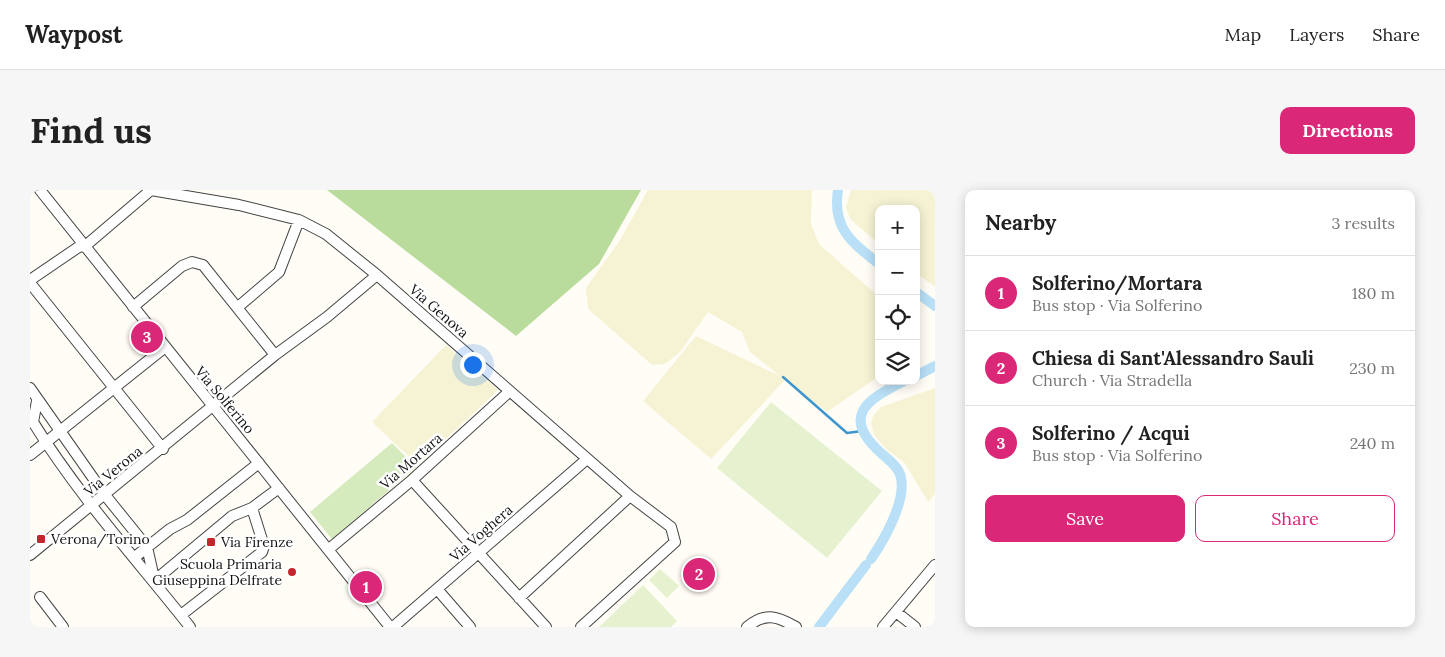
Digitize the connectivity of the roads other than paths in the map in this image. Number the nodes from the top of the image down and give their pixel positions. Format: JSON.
{"nodes":[{"id":1,"x":40,"y":190,"type":"edge"},
{"id":2,"x":151,"y":190,"type":"edge"},
{"id":3,"x":299,"y":220,"type":"junction"},
{"id":4,"x":84,"y":245,"type":"junction"},
{"id":5,"x":378,"y":275,"type":"junction"},
{"id":6,"x":30,"y":281,"type":"edge"},
{"id":7,"x":133,"y":307,"type":"junction"},
{"id":8,"x":238,"y":307,"type":"junction"},
{"id":9,"x":164,"y":348,"type":"junction"},
{"id":10,"x":275,"y":355,"type":"junction"},
{"id":11,"x":30,"y":388,"type":"edge"},
{"id":12,"x":113,"y":388,"type":"junction"},
{"id":13,"x":510,"y":391,"type":"junction"},
{"id":14,"x":37,"y":401,"type":"junction"},
{"id":15,"x":212,"y":406,"type":"junction"},
{"id":16,"x":59,"y":432,"type":"junction"},
{"id":17,"x":45,"y":442,"type":"junction"},
{"id":18,"x":163,"y":449,"type":"junction"},
{"id":19,"x":30,"y":455,"type":"edge"},
{"id":20,"x":587,"y":459,"type":"junction"},
{"id":21,"x":259,"y":462,"type":"junction"},
{"id":22,"x":412,"y":480,"type":"junction"},
{"id":23,"x":279,"y":488,"type":"junction"},
{"id":24,"x":105,"y":495,"type":"junction"},
{"id":25,"x":630,"y":496,"type":"junction"},
{"id":26,"x":92,"y":506,"type":"junction"},
{"id":27,"x":252,"y":508,"type":"junction"},
{"id":28,"x":147,"y":547,"type":"junction"},
{"id":29,"x":329,"y":549,"type":"junction"},
{"id":30,"x":479,"y":552,"type":"junction"},
{"id":31,"x":30,"y":555,"type":"edge"},
{"id":32,"x":135,"y":557,"type":"junction"},
{"id":33,"x":935,"y":565,"type":"edge"},
{"id":34,"x":154,"y":581,"type":"junction"},
{"id":35,"x":437,"y":589,"type":"junction"},
{"id":36,"x":40,"y":597,"type":"dead end"},
{"id":37,"x":519,"y":598,"type":"junction"},
{"id":38,"x":896,"y":612,"type":"junction"},
{"id":39,"x":181,"y":615,"type":"junction"},
{"id":40,"x":63,"y":627,"type":"edge"},
{"id":41,"x":190,"y":627,"type":"edge"},
{"id":42,"x":392,"y":627,"type":"edge"},
{"id":43,"x":470,"y":627,"type":"edge"},
{"id":44,"x":546,"y":627,"type":"edge"},
{"id":45,"x":581,"y":627,"type":"edge"},
{"id":46,"x":747,"y":627,"type":"edge"},
{"id":47,"x":796,"y":627,"type":"edge"},
{"id":48,"x":883,"y":627,"type":"edge"},
{"id":49,"x":915,"y":627,"type":"edge"}],
"edges":[{"from":1,"to":4,"type":"street","name":"Via Solferino"},
{"from":2,"to":3,"type":"street","name":"Via Genova"},
{"from":2,"to":4,"type":"street"},
{"from":3,"to":5,"type":"street","name":"Via Genova"},
{"from":3,"to":8,"type":"street"},
{"from":4,"to":6,"type":"street"},
{"from":4,"to":7,"type":"street","name":"Via Solferino"},
{"from":5,"to":10,"type":"street","name":"Via Verona"},
{"from":5,"to":13,"type":"street","name":"Via Genova"},
{"from":6,"to":12,"type":"street"},
{"from":7,"to":8,"type":"street"},
{"from":7,"to":9,"type":"street","name":"Via Solferino"},
{"from":8,"to":10,"type":"street"},
{"from":9,"to":12,"type":"street"},
{"from":9,"to":15,"type":"street","name":"Via Solferino"},
{"from":10,"to":15,"type":"street","name":"Via Verona"},
{"from":11,"to":14,"type":"street"},
{"from":12,"to":16,"type":"street"},
{"from":12,"to":18,"type":"street"},
{"from":13,"to":20,"type":"street","name":"Via Genova"},
{"from":13,"to":22,"type":"street","name":"Via Mortara"},
{"from":14,"to":16,"type":"street"},
{"from":14,"to":17,"type":"street"},
{"from":15,"to":18,"type":"street","name":"Via Verona"},
{"from":15,"to":21,"type":"street","name":"Via Solferino"},
{"from":16,"to":17,"type":"street"},
{"from":16,"to":24,"type":"street"},
{"from":17,"to":19,"type":"street"},
{"from":17,"to":26,"type":"street"},
{"from":18,"to":24,"type":"street","name":"Via Verona"},
{"from":20,"to":25,"type":"street","name":"Via Genova"},
{"from":20,"to":30,"type":"street","name":"Via Voghera"},
{"from":21,"to":23,"type":"street","name":"Via Solferino"},
{"from":21,"to":28,"type":"street"},
{"from":22,"to":29,"type":"street","name":"Via Mortara"},
{"from":22,"to":30,"type":"street"},
{"from":23,"to":27,"type":"street"},
{"from":23,"to":29,"type":"street","name":"Via Solferino"},
{"from":24,"to":26,"type":"street","name":"Via Verona"},
{"from":24,"to":28,"type":"street"},
{"from":25,"to":37,"type":"street"},
{"from":25,"to":45,"type":"street","name":"Via Genova"},
{"from":26,"to":31,"type":"street","name":"Via Verona"},
{"from":26,"to":32,"type":"street"},
{"from":27,"to":34,"type":"street"},
{"from":27,"to":39,"type":"street"},
{"from":28,"to":32,"type":"street"},
{"from":28,"to":34,"type":"street"},
{"from":29,"to":42,"type":"street","name":"Via Solferino"},
{"from":30,"to":35,"type":"street","name":"Via Voghera"},
{"from":30,"to":37,"type":"street"},
{"from":32,"to":34,"type":"street"},
{"from":33,"to":38,"type":"street"},
{"from":34,"to":39,"type":"street"},
{"from":35,"to":42,"type":"street","name":"Via Voghera"},
{"from":35,"to":43,"type":"street"},
{"from":36,"to":40,"type":"street"},
{"from":37,"to":44,"type":"street"},
{"from":38,"to":48,"type":"street"},
{"from":38,"to":49,"type":"street"},
{"from":39,"to":41,"type":"street"},
{"from":46,"to":47,"type":"street"}]}
